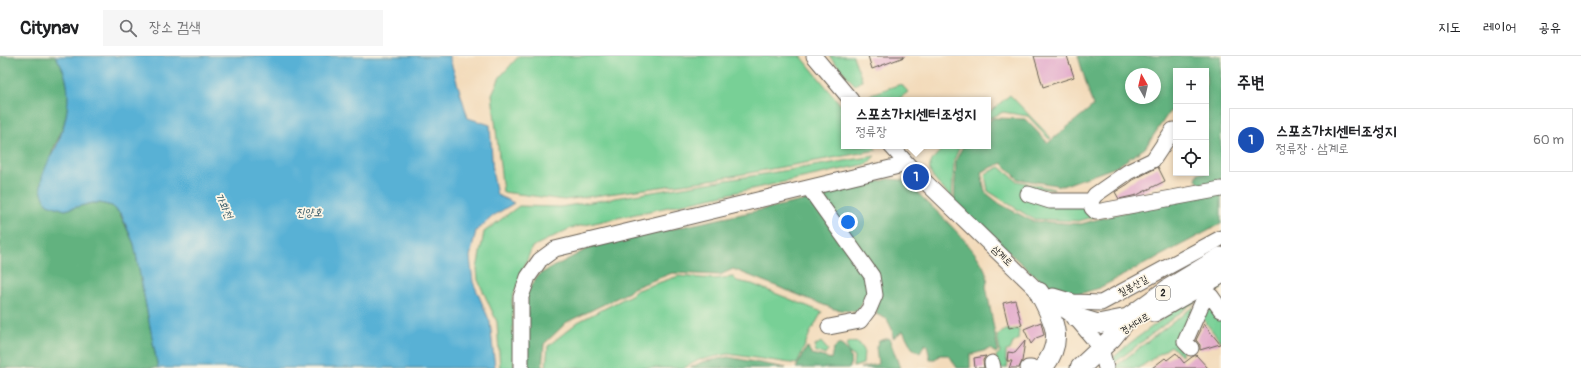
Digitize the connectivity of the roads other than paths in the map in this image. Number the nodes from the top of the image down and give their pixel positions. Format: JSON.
{"nodes":[{"id":1,"x":814,"y":56,"type":"edge"},
{"id":2,"x":848,"y":97,"type":"edge"},
{"id":3,"x":1173,"y":131,"type":"edge"},
{"id":4,"x":894,"y":149,"type":"edge"},
{"id":5,"x":907,"y":164,"type":"junction"},
{"id":6,"x":809,"y":188,"type":"junction"},
{"id":7,"x":1221,"y":189,"type":"edge"},
{"id":8,"x":1028,"y":194,"type":"dead end"},
{"id":9,"x":1091,"y":201,"type":"junction"},
{"id":10,"x":1221,"y":238,"type":"edge"},
{"id":11,"x":1221,"y":257,"type":"edge"},
{"id":12,"x":1221,"y":274,"type":"edge"},
{"id":13,"x":1039,"y":292,"type":"junction"},
{"id":14,"x":1101,"y":303,"type":"junction"},
{"id":15,"x":1221,"y":310,"type":"edge"},
{"id":16,"x":1075,"y":317,"type":"junction"},
{"id":17,"x":1128,"y":318,"type":"junction"},
{"id":18,"x":1098,"y":324,"type":"junction"},
{"id":19,"x":829,"y":328,"type":"dead end"},
{"id":20,"x":1106,"y":343,"type":"junction"},
{"id":21,"x":1191,"y":348,"type":"dead end"},
{"id":22,"x":521,"y":368,"type":"edge"},
{"id":23,"x":1043,"y":368,"type":"edge"},
{"id":24,"x":1080,"y":368,"type":"edge"},
{"id":25,"x":1106,"y":368,"type":"edge"}],
"edges":[{"from":1,"to":2,"type":"street"},
{"from":3,"to":9,"type":"street"},
{"from":4,"to":5,"type":"street","name":"삼계로"},
{"from":5,"to":6,"type":"street"},
{"from":5,"to":13,"type":"street","name":"삼계로"},
{"from":6,"to":19,"type":"street"},
{"from":6,"to":22,"type":"street"},
{"from":7,"to":9,"type":"street"},
{"from":8,"to":9,"type":"street"},
{"from":10,"to":14,"type":"street","name":"칠봉산길"},
{"from":11,"to":17,"type":"main road","name":"경서대로","number":"2"},
{"from":12,"to":20,"type":"main road","name":"경서대로","number":"2"},
{"from":13,"to":14,"type":"street"},
{"from":13,"to":16,"type":"street","name":"삼계로"},
{"from":13,"to":23,"type":"main road"},
{"from":14,"to":18,"type":"street"},
{"from":15,"to":21,"type":"street"},
{"from":16,"to":18,"type":"main road","number":"2"},
{"from":16,"to":20,"type":"street","name":"삼계로"},
{"from":17,"to":18,"type":"main road","number":"2"},
{"from":17,"to":20,"type":"main road","name":"경서대로","number":"2"},
{"from":18,"to":20,"type":"street"},
{"from":20,"to":24,"type":"main road","name":"경서대로","number":"2"},
{"from":20,"to":25,"type":"street","name":"삼계로"}]}
